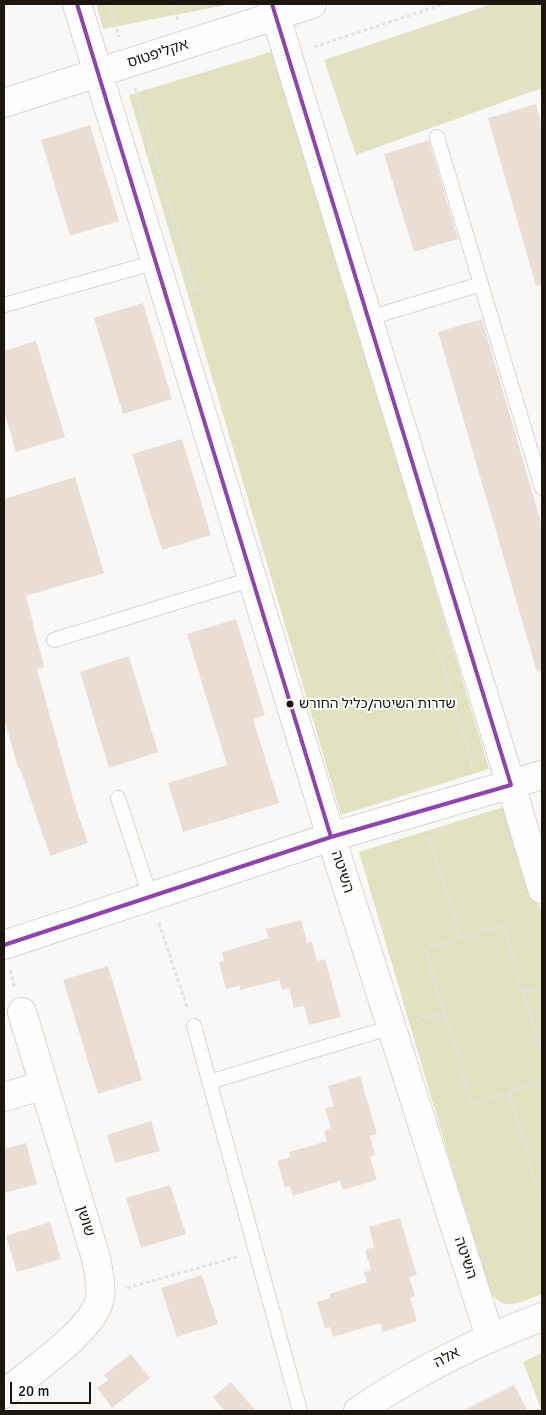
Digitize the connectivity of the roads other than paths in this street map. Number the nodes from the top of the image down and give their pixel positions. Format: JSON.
{"nodes":[{"id":1,"x":77,"y":4,"type":"edge"},
{"id":2,"x":312,"y":4,"type":"edge"},
{"id":3,"x":274,"y":10,"type":"edge"},
{"id":4,"x":99,"y":74,"type":"junction"},
{"id":5,"x":4,"y":103,"type":"edge"},
{"id":6,"x":437,"y":137,"type":"dead end"},
{"id":7,"x":156,"y":262,"type":"junction"},
{"id":8,"x":482,"y":284,"type":"junction"},
{"id":9,"x":4,"y":305,"type":"edge"},
{"id":10,"x":368,"y":318,"type":"junction"},
{"id":11,"x":542,"y":488,"type":"edge"},
{"id":12,"x":252,"y":579,"type":"junction"},
{"id":13,"x":54,"y":640,"type":"dead end"},
{"id":14,"x":542,"y":775,"type":"edge"},
{"id":15,"x":512,"y":786,"type":"junction"},
{"id":16,"x":118,"y":798,"type":"dead end"},
{"id":17,"x":331,"y":837,"type":"junction"},
{"id":18,"x":542,"y":889,"type":"edge"},
{"id":19,"x":150,"y":896,"type":"junction"},
{"id":20,"x":6,"y":956,"type":"edge"},
{"id":21,"x":22,"y":1012,"type":"road end"},
{"id":22,"x":194,"y":1026,"type":"road end"},
{"id":23,"x":392,"y":1028,"type":"junction"},
{"id":24,"x":209,"y":1082,"type":"junction"},
{"id":25,"x":44,"y":1085,"type":"junction"},
{"id":26,"x":4,"y":1097,"type":"edge"},
{"id":27,"x":542,"y":1317,"type":"edge"},
{"id":28,"x":490,"y":1337,"type":"junction"},
{"id":29,"x":4,"y":1394,"type":"edge"},
{"id":30,"x":300,"y":1411,"type":"edge"},
{"id":31,"x":358,"y":1411,"type":"edge"}],
"edges":[{"from":1,"to":4,"type":"street","name":"השיטה"},
{"from":2,"to":3,"type":"street","name":"אקליפטוס"},
{"from":3,"to":4,"type":"street","name":"אקליפטוס"},
{"from":3,"to":10,"type":"street"},
{"from":4,"to":5,"type":"street","name":"אקליפטוס"},
{"from":4,"to":7,"type":"street","name":"השיטה"},
{"from":6,"to":8,"type":"lane"},
{"from":7,"to":9,"type":"lane"},
{"from":7,"to":12,"type":"street","name":"השיטה"},
{"from":8,"to":10,"type":"lane"},
{"from":8,"to":11,"type":"lane"},
{"from":10,"to":15,"type":"street"},
{"from":12,"to":13,"type":"lane"},
{"from":12,"to":17,"type":"street","name":"השיטה"},
{"from":14,"to":15,"type":"street"},
{"from":15,"to":17,"type":"street"},
{"from":15,"to":18,"type":"street"},
{"from":16,"to":19,"type":"lane"},
{"from":17,"to":19,"type":"street"},
{"from":17,"to":23,"type":"street","name":"השיטה"},
{"from":19,"to":20,"type":"street"},
{"from":21,"to":25,"type":"street","name":"שושן"},
{"from":22,"to":24,"type":"lane"},
{"from":23,"to":24,"type":"lane"},
{"from":23,"to":28,"type":"street","name":"השיטה"},
{"from":24,"to":30,"type":"lane"},
{"from":25,"to":26,"type":"street"},
{"from":25,"to":29,"type":"street","name":"שושן"},
{"from":27,"to":28,"type":"street","name":"אלה"},
{"from":28,"to":31,"type":"street","name":"אלה"}]}
